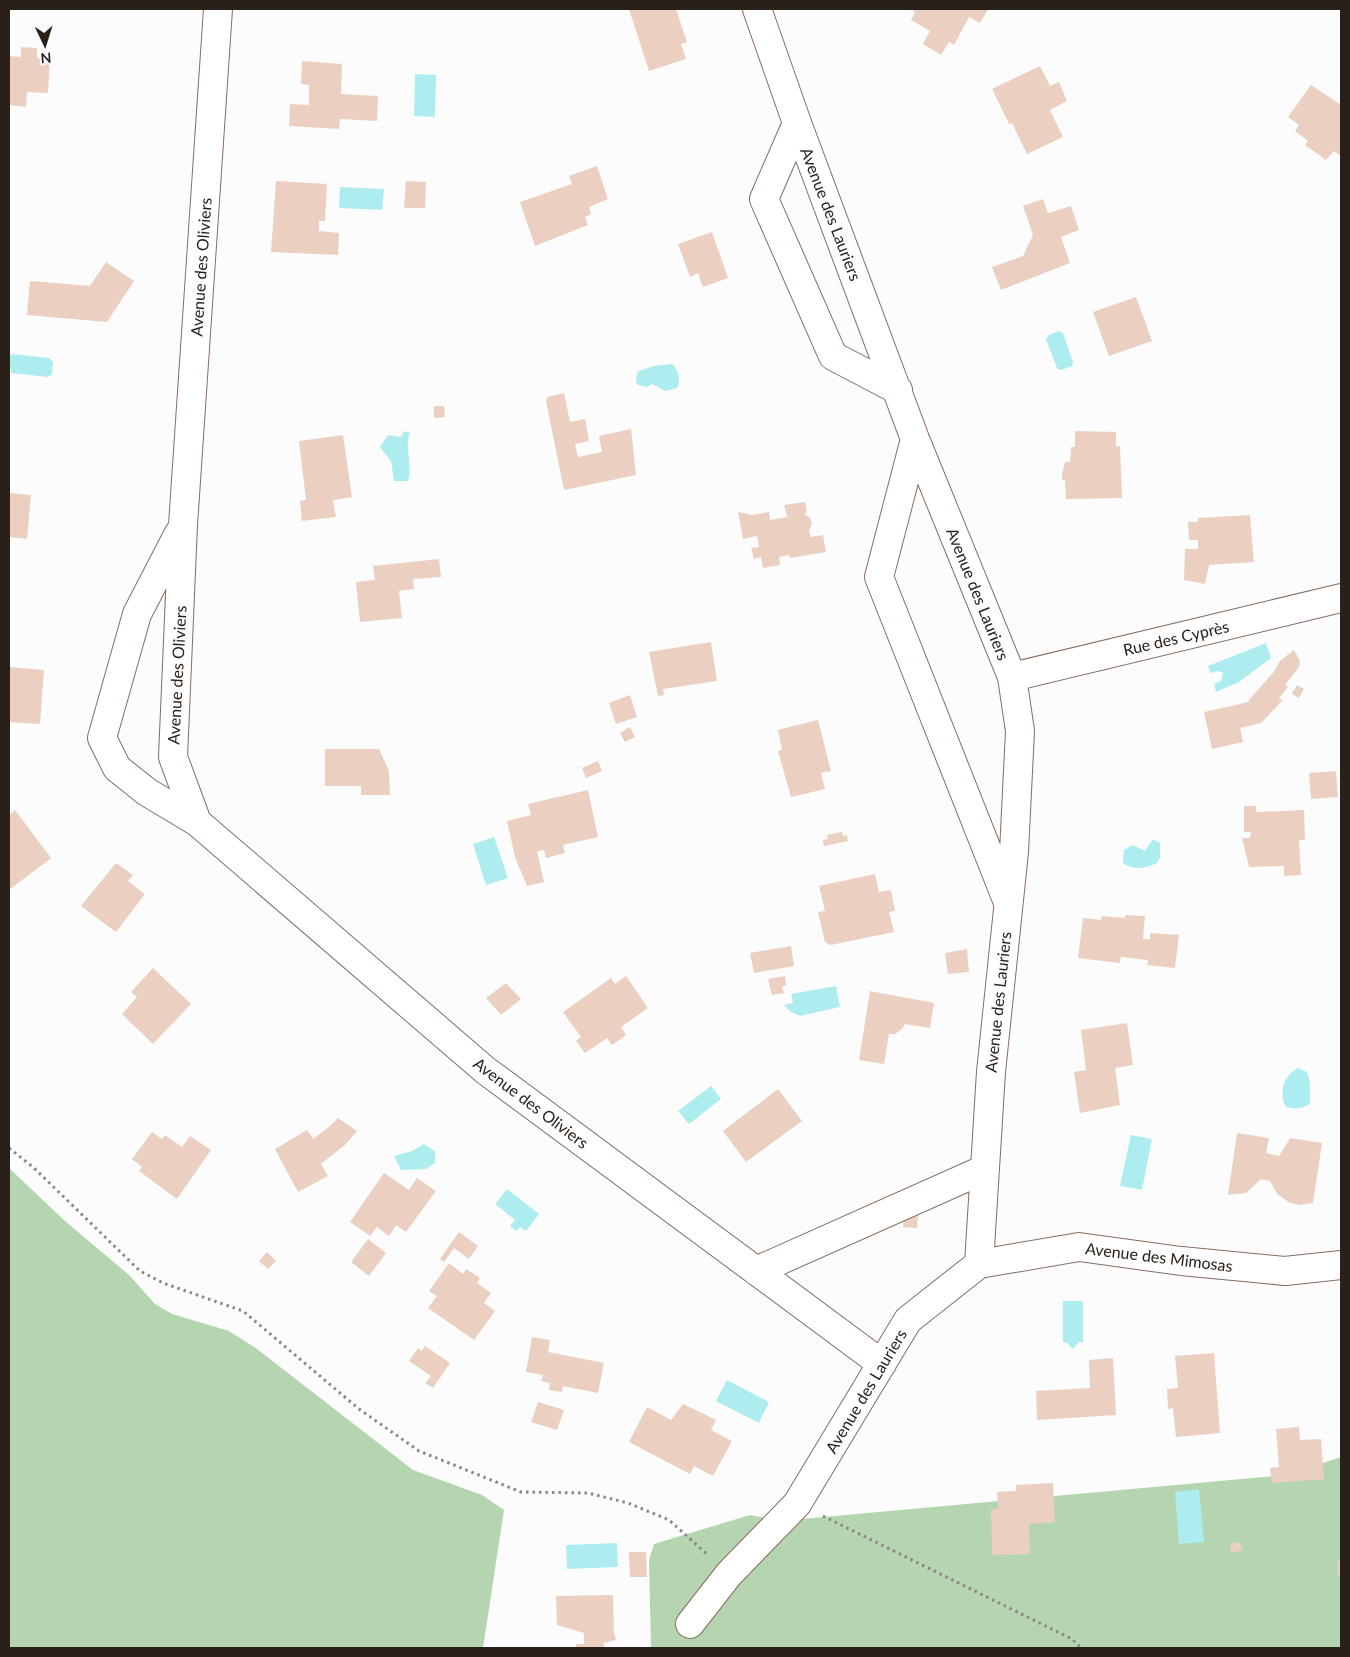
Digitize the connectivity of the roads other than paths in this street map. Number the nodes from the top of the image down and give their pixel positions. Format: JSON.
{"nodes":[{"id":1,"x":218,"y":9,"type":"edge"},
{"id":2,"x":757,"y":9,"type":"edge"},
{"id":3,"x":797,"y":123,"type":"junction"},
{"id":4,"x":898,"y":390,"type":"junction"},
{"id":5,"x":915,"y":439,"type":"junction"},
{"id":6,"x":183,"y":525,"type":"junction"},
{"id":7,"x":1341,"y":598,"type":"edge"},
{"id":8,"x":1012,"y":677,"type":"junction"},
{"id":9,"x":197,"y":822,"type":"junction"},
{"id":10,"x":1008,"y":904,"type":"junction"},
{"id":11,"x":985,"y":1169,"type":"junction"},
{"id":12,"x":979,"y":1264,"type":"junction"},
{"id":13,"x":1341,"y":1265,"type":"edge"},
{"id":14,"x":756,"y":1271,"type":"junction"},
{"id":15,"x":882,"y":1364,"type":"junction"},
{"id":16,"x":690,"y":1624,"type":"dead end"}],
"edges":[{"from":1,"to":6,"type":"street","name":"Avenue des Oliviers"},
{"from":2,"to":3,"type":"street","name":"Avenue des Lauriers"},
{"from":3,"to":4,"type":"street","name":"Avenue des Lauriers"},
{"from":3,"to":4,"type":"street","name":"Avenue des Lauriers"},
{"from":4,"to":5,"type":"street","name":"Avenue des Lauriers"},
{"from":5,"to":8,"type":"street","name":"Avenue des Lauriers"},
{"from":5,"to":10,"type":"street","name":"Avenue des Lauriers"},
{"from":6,"to":9,"type":"street","name":"Avenue des Oliviers"},
{"from":6,"to":9,"type":"street","name":"Avenue des Oliviers"},
{"from":7,"to":8,"type":"street","name":"Rue des Cyprès"},
{"from":8,"to":10,"type":"street","name":"Avenue des Lauriers"},
{"from":9,"to":14,"type":"street","name":"Avenue des Oliviers"},
{"from":10,"to":11,"type":"street","name":"Avenue des Lauriers"},
{"from":11,"to":12,"type":"street","name":"Avenue des Lauriers"},
{"from":11,"to":14,"type":"street"},
{"from":12,"to":13,"type":"street","name":"Avenue des Mimosas"},
{"from":12,"to":15,"type":"street","name":"Avenue des Lauriers"},
{"from":14,"to":15,"type":"street","name":"Avenue des Oliviers"},
{"from":15,"to":16,"type":"street","name":"Avenue des Lauriers"}]}
